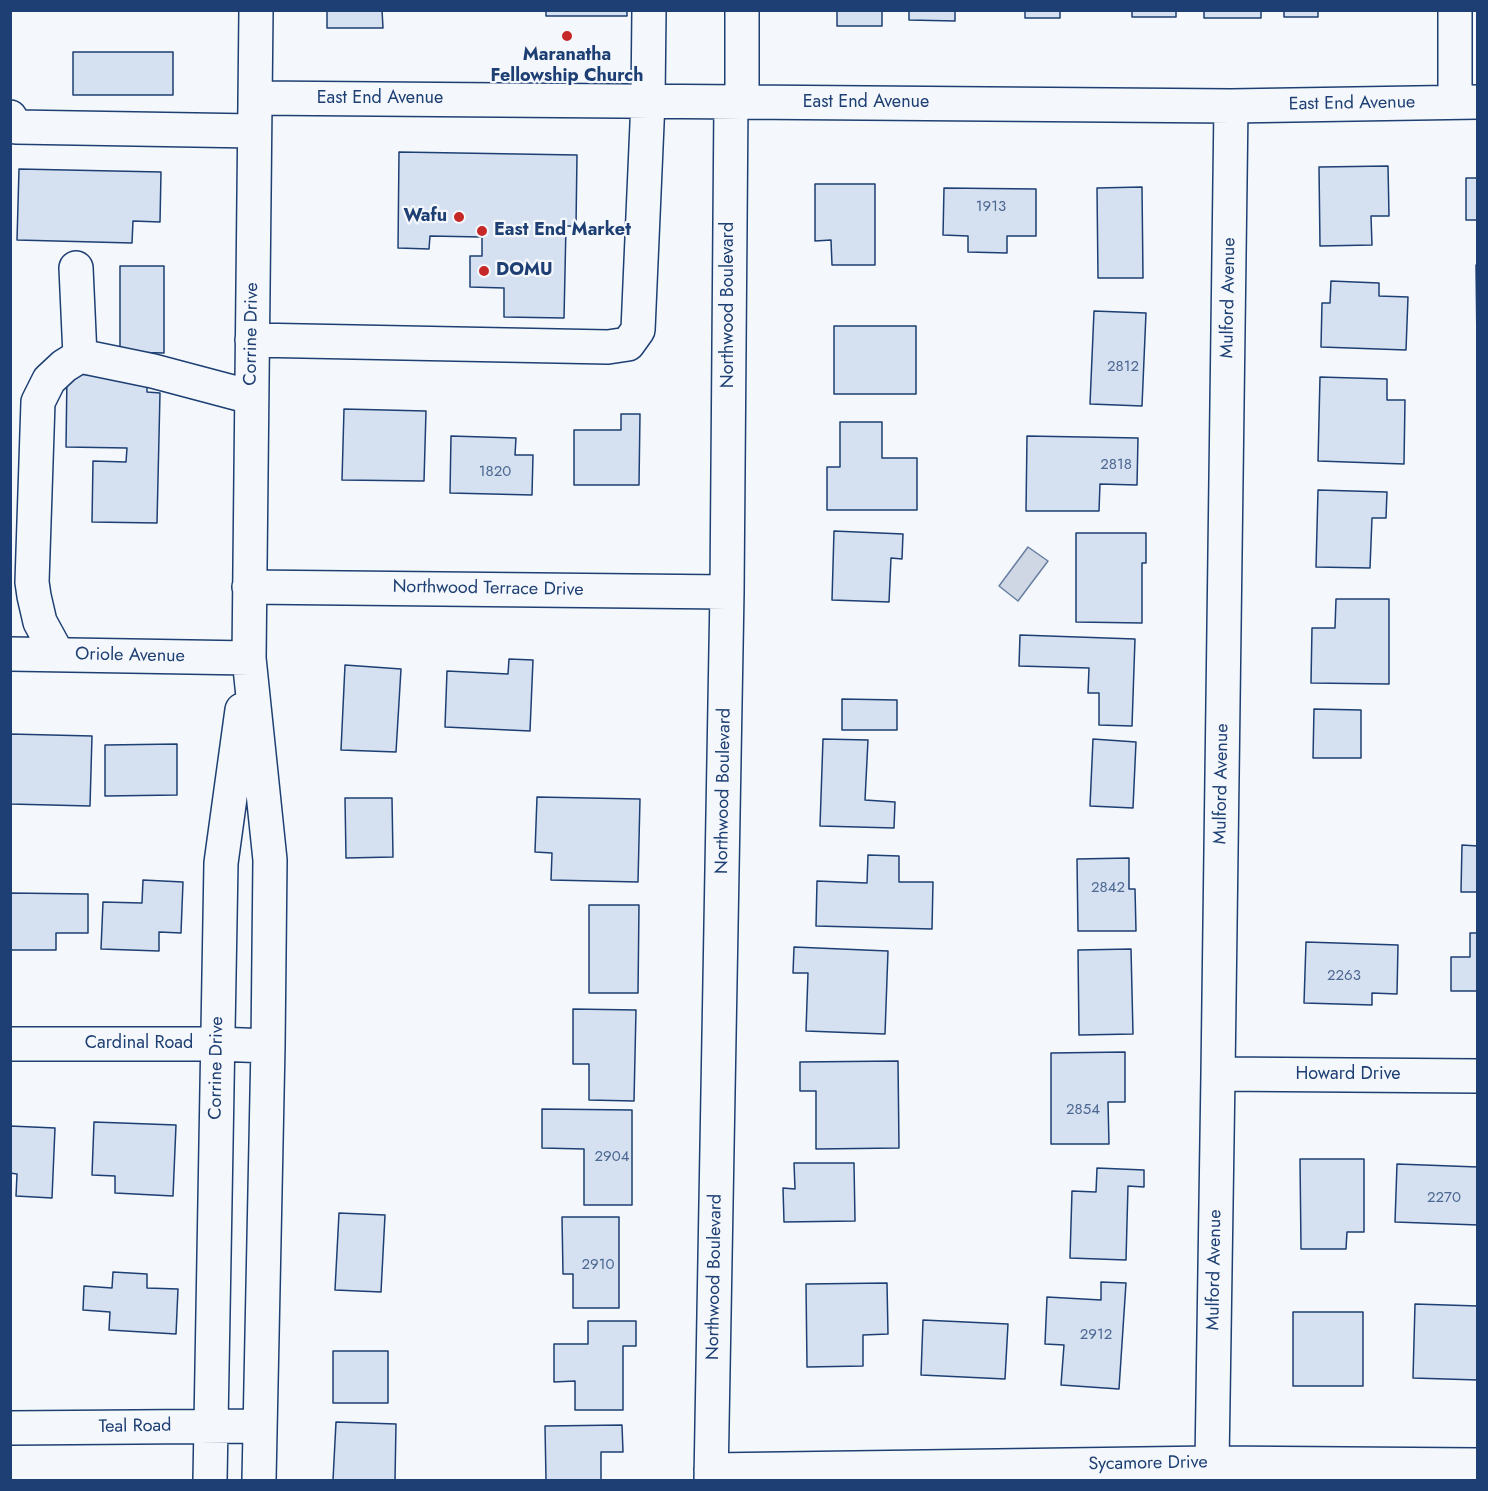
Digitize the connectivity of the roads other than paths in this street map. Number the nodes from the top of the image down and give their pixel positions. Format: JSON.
{"nodes":[{"id":1,"x":256,"y":10,"type":"edge"},
{"id":2,"x":649,"y":10,"type":"edge"},
{"id":3,"x":742,"y":10,"type":"edge"},
{"id":4,"x":1455,"y":10,"type":"edge"},
{"id":5,"x":255,"y":98,"type":"junction"},
{"id":6,"x":648,"y":101,"type":"junction"},
{"id":7,"x":736,"y":102,"type":"junction"},
{"id":8,"x":1466,"y":102,"type":"edge"},
{"id":9,"x":1232,"y":106,"type":"junction"},
{"id":10,"x":13,"y":122,"type":"edge"},
{"id":11,"x":254,"y":131,"type":"junction"},
{"id":12,"x":76,"y":268,"type":"dead end"},
{"id":13,"x":252,"y":340,"type":"junction"},
{"id":14,"x":80,"y":356,"type":"junction"},
{"id":15,"x":251,"y":396,"type":"junction"},
{"id":16,"x":249,"y":586,"type":"junction"},
{"id":17,"x":727,"y":592,"type":"junction"},
{"id":18,"x":10,"y":654,"type":"edge"},
{"id":19,"x":58,"y":655,"type":"junction"},
{"id":20,"x":249,"y":658,"type":"junction"},
{"id":21,"x":10,"y":1044,"type":"edge"},
{"id":22,"x":218,"y":1044,"type":"junction"},
{"id":23,"x":268,"y":1046,"type":"junction"},
{"id":24,"x":1218,"y":1074,"type":"junction"},
{"id":25,"x":1478,"y":1076,"type":"edge"},
{"id":26,"x":210,"y":1426,"type":"junction"},
{"id":27,"x":260,"y":1426,"type":"junction"},
{"id":28,"x":10,"y":1428,"type":"edge"},
{"id":29,"x":1212,"y":1462,"type":"junction"},
{"id":30,"x":1478,"y":1466,"type":"edge"},
{"id":31,"x":711,"y":1475,"type":"edge"},
{"id":32,"x":210,"y":1480,"type":"edge"},
{"id":33,"x":259,"y":1480,"type":"edge"}],
"edges":[{"from":1,"to":5,"type":"street","name":"Corrine Drive"},
{"from":2,"to":6,"type":"street"},
{"from":3,"to":7,"type":"street","name":"Northwood Boulevard"},
{"from":4,"to":8,"type":"street"},
{"from":5,"to":6,"type":"street","name":"East End Avenue"},
{"from":5,"to":11,"type":"street","name":"Corrine Drive"},
{"from":6,"to":7,"type":"street","name":"East End Avenue"},
{"from":6,"to":13,"type":"street"},
{"from":7,"to":9,"type":"street","name":"East End Avenue"},
{"from":7,"to":17,"type":"street","name":"Northwood Boulevard"},
{"from":8,"to":9,"type":"street","name":"East End Avenue"},
{"from":9,"to":24,"type":"street","name":"Mulford Avenue"},
{"from":10,"to":11,"type":"street"},
{"from":11,"to":13,"type":"street","name":"Corrine Drive"},
{"from":12,"to":14,"type":"street"},
{"from":13,"to":15,"type":"street","name":"Corrine Drive"},
{"from":14,"to":15,"type":"street"},
{"from":14,"to":19,"type":"street"},
{"from":15,"to":16,"type":"street","name":"Corrine Drive"},
{"from":16,"to":17,"type":"street","name":"Northwood Terrace Drive"},
{"from":16,"to":20,"type":"street","name":"Corrine Drive"},
{"from":17,"to":31,"type":"street","name":"Northwood Boulevard"},
{"from":18,"to":19,"type":"street","name":"Oriole Avenue"},
{"from":19,"to":20,"type":"street","name":"Oriole Avenue"},
{"from":20,"to":22,"type":"street","name":"Corrine Drive"},
{"from":20,"to":23,"type":"street","name":"Corrine Drive"},
{"from":21,"to":22,"type":"street","name":"Cardinal Road"},
{"from":22,"to":23,"type":"street","name":"Cardinal Road"},
{"from":22,"to":26,"type":"street","name":"Corrine Drive"},
{"from":23,"to":27,"type":"street","name":"Corrine Drive"},
{"from":24,"to":25,"type":"street","name":"Howard Drive"},
{"from":24,"to":29,"type":"street","name":"Mulford Avenue"},
{"from":26,"to":27,"type":"street","name":"Teal Road"},
{"from":26,"to":28,"type":"street","name":"Teal Road"},
{"from":26,"to":32,"type":"street","name":"Corrine Drive"},
{"from":27,"to":33,"type":"street","name":"Corrine Drive"},
{"from":29,"to":30,"type":"street","name":"Sycamore Drive"},
{"from":29,"to":31,"type":"street","name":"Sycamore Drive"}]}
